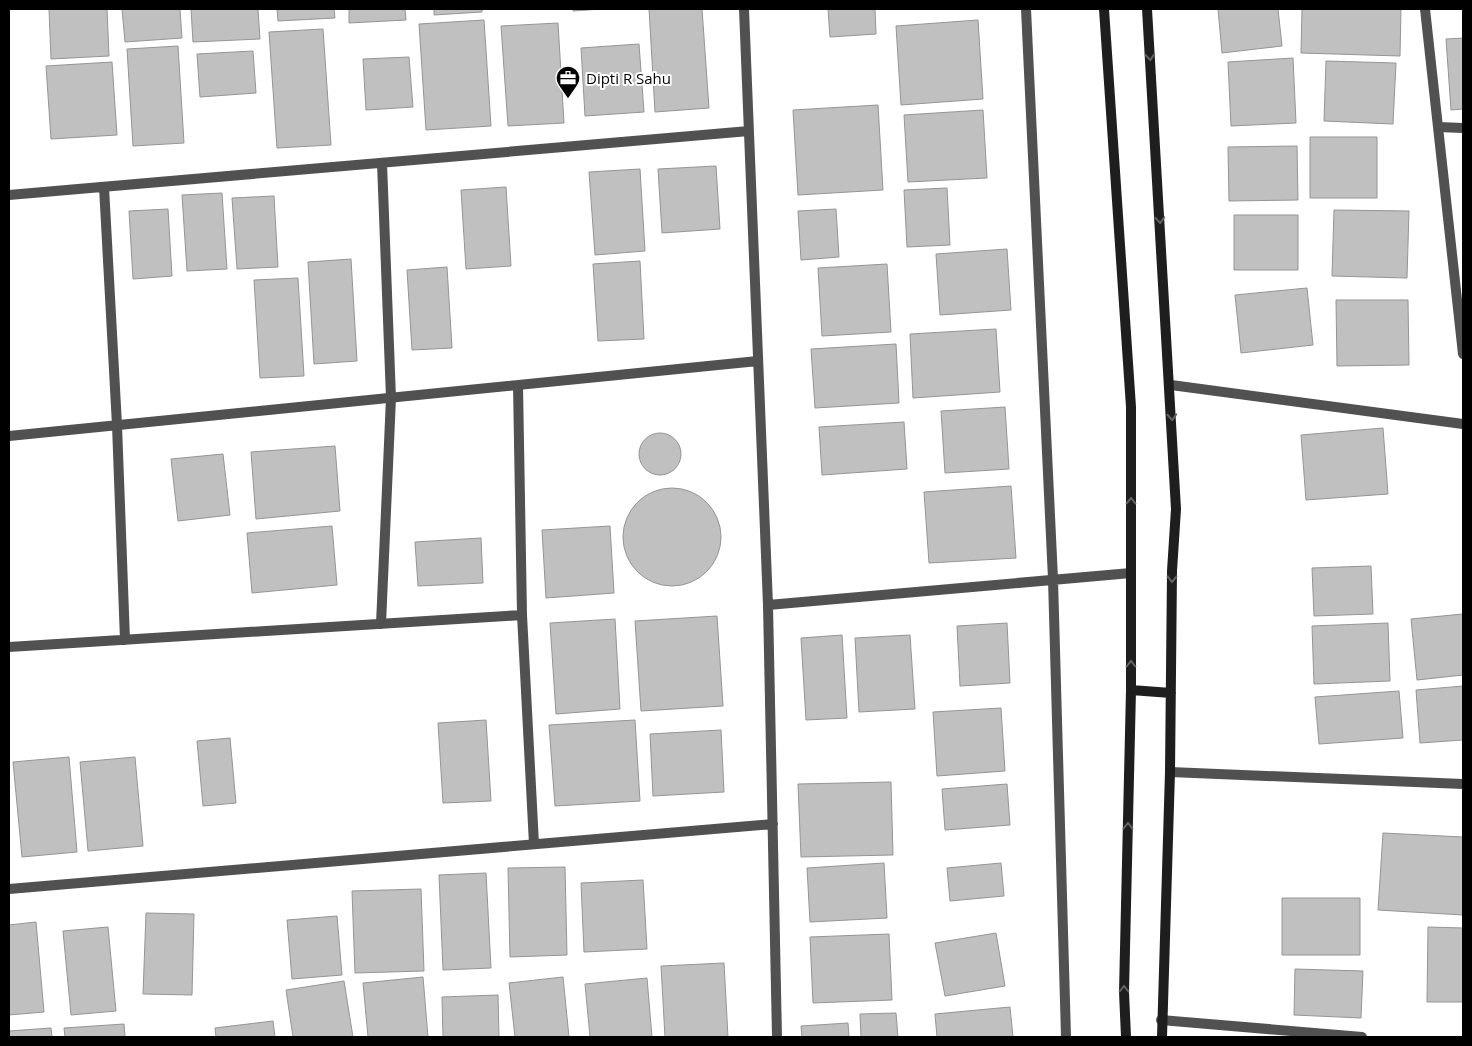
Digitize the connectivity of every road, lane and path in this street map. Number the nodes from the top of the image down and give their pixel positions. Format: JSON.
{"nodes":[{"id":1,"x":744,"y":9,"type":"edge"},
{"id":2,"x":1026,"y":9,"type":"edge"},
{"id":3,"x":1104,"y":9,"type":"edge"},
{"id":4,"x":1147,"y":9,"type":"edge"},
{"id":5,"x":1425,"y":9,"type":"edge"},
{"id":6,"x":1438,"y":127,"type":"junction"},
{"id":7,"x":1463,"y":128,"type":"edge"},
{"id":8,"x":749,"y":132,"type":"junction"},
{"id":9,"x":382,"y":163,"type":"junction"},
{"id":10,"x":104,"y":186,"type":"junction"},
{"id":11,"x":9,"y":195,"type":"edge"},
{"id":12,"x":1463,"y":354,"type":"edge"},
{"id":13,"x":758,"y":361,"type":"junction"},
{"id":14,"x":518,"y":385,"type":"junction"},
{"id":15,"x":1170,"y":385,"type":"junction"},
{"id":16,"x":391,"y":398,"type":"junction"},
{"id":17,"x":1463,"y":424,"type":"edge"},
{"id":18,"x":117,"y":425,"type":"junction"},
{"id":19,"x":9,"y":436,"type":"edge"},
{"id":20,"x":1131,"y":573,"type":"junction"},
{"id":21,"x":1053,"y":579,"type":"junction"},
{"id":22,"x":768,"y":605,"type":"junction"},
{"id":23,"x":522,"y":615,"type":"junction"},
{"id":24,"x":381,"y":624,"type":"junction"},
{"id":25,"x":125,"y":640,"type":"junction"},
{"id":26,"x":9,"y":647,"type":"edge"},
{"id":27,"x":1131,"y":690,"type":"junction"},
{"id":28,"x":1170,"y":693,"type":"junction"},
{"id":29,"x":1170,"y":772,"type":"junction"},
{"id":30,"x":1463,"y":784,"type":"edge"},
{"id":31,"x":772,"y":824,"type":"junction"},
{"id":32,"x":534,"y":844,"type":"junction"},
{"id":33,"x":9,"y":889,"type":"edge"},
{"id":34,"x":1161,"y":1020,"type":"junction"},
{"id":35,"x":777,"y":1037,"type":"edge"},
{"id":36,"x":1066,"y":1037,"type":"edge"},
{"id":37,"x":1126,"y":1037,"type":"edge"},
{"id":38,"x":1162,"y":1037,"type":"edge"},
{"id":39,"x":1362,"y":1037,"type":"edge"}],
"edges":[{"from":1,"to":8,"type":"street"},
{"from":2,"to":21,"type":"street"},
{"from":20,"to":3,"type":"street","one_way":true},
{"from":4,"to":15,"type":"street","one_way":true},
{"from":5,"to":6,"type":"street"},
{"from":6,"to":7,"type":"street"},
{"from":6,"to":12,"type":"street"},
{"from":8,"to":9,"type":"street"},
{"from":8,"to":13,"type":"street"},
{"from":9,"to":10,"type":"street"},
{"from":9,"to":16,"type":"street"},
{"from":10,"to":11,"type":"street"},
{"from":10,"to":18,"type":"street"},
{"from":13,"to":14,"type":"street"},
{"from":13,"to":22,"type":"street"},
{"from":14,"to":16,"type":"street"},
{"from":14,"to":23,"type":"street"},
{"from":15,"to":17,"type":"street"},
{"from":15,"to":28,"type":"street","one_way":true},
{"from":16,"to":18,"type":"street"},
{"from":16,"to":24,"type":"street"},
{"from":18,"to":19,"type":"street"},
{"from":18,"to":25,"type":"street"},
{"from":20,"to":21,"type":"street"},
{"from":27,"to":20,"type":"street","one_way":true},
{"from":21,"to":22,"type":"street"},
{"from":21,"to":36,"type":"street"},
{"from":22,"to":31,"type":"street"},
{"from":23,"to":24,"type":"street"},
{"from":23,"to":32,"type":"street"},
{"from":24,"to":25,"type":"street"},
{"from":25,"to":26,"type":"street"},
{"from":27,"to":28,"type":"street"},
{"from":37,"to":27,"type":"street","one_way":true},
{"from":28,"to":29,"type":"street"},
{"from":29,"to":30,"type":"street"},
{"from":29,"to":34,"type":"street"},
{"from":31,"to":32,"type":"street"},
{"from":31,"to":35,"type":"street"},
{"from":32,"to":33,"type":"street"},
{"from":34,"to":38,"type":"street"},
{"from":34,"to":39,"type":"street"}]}
